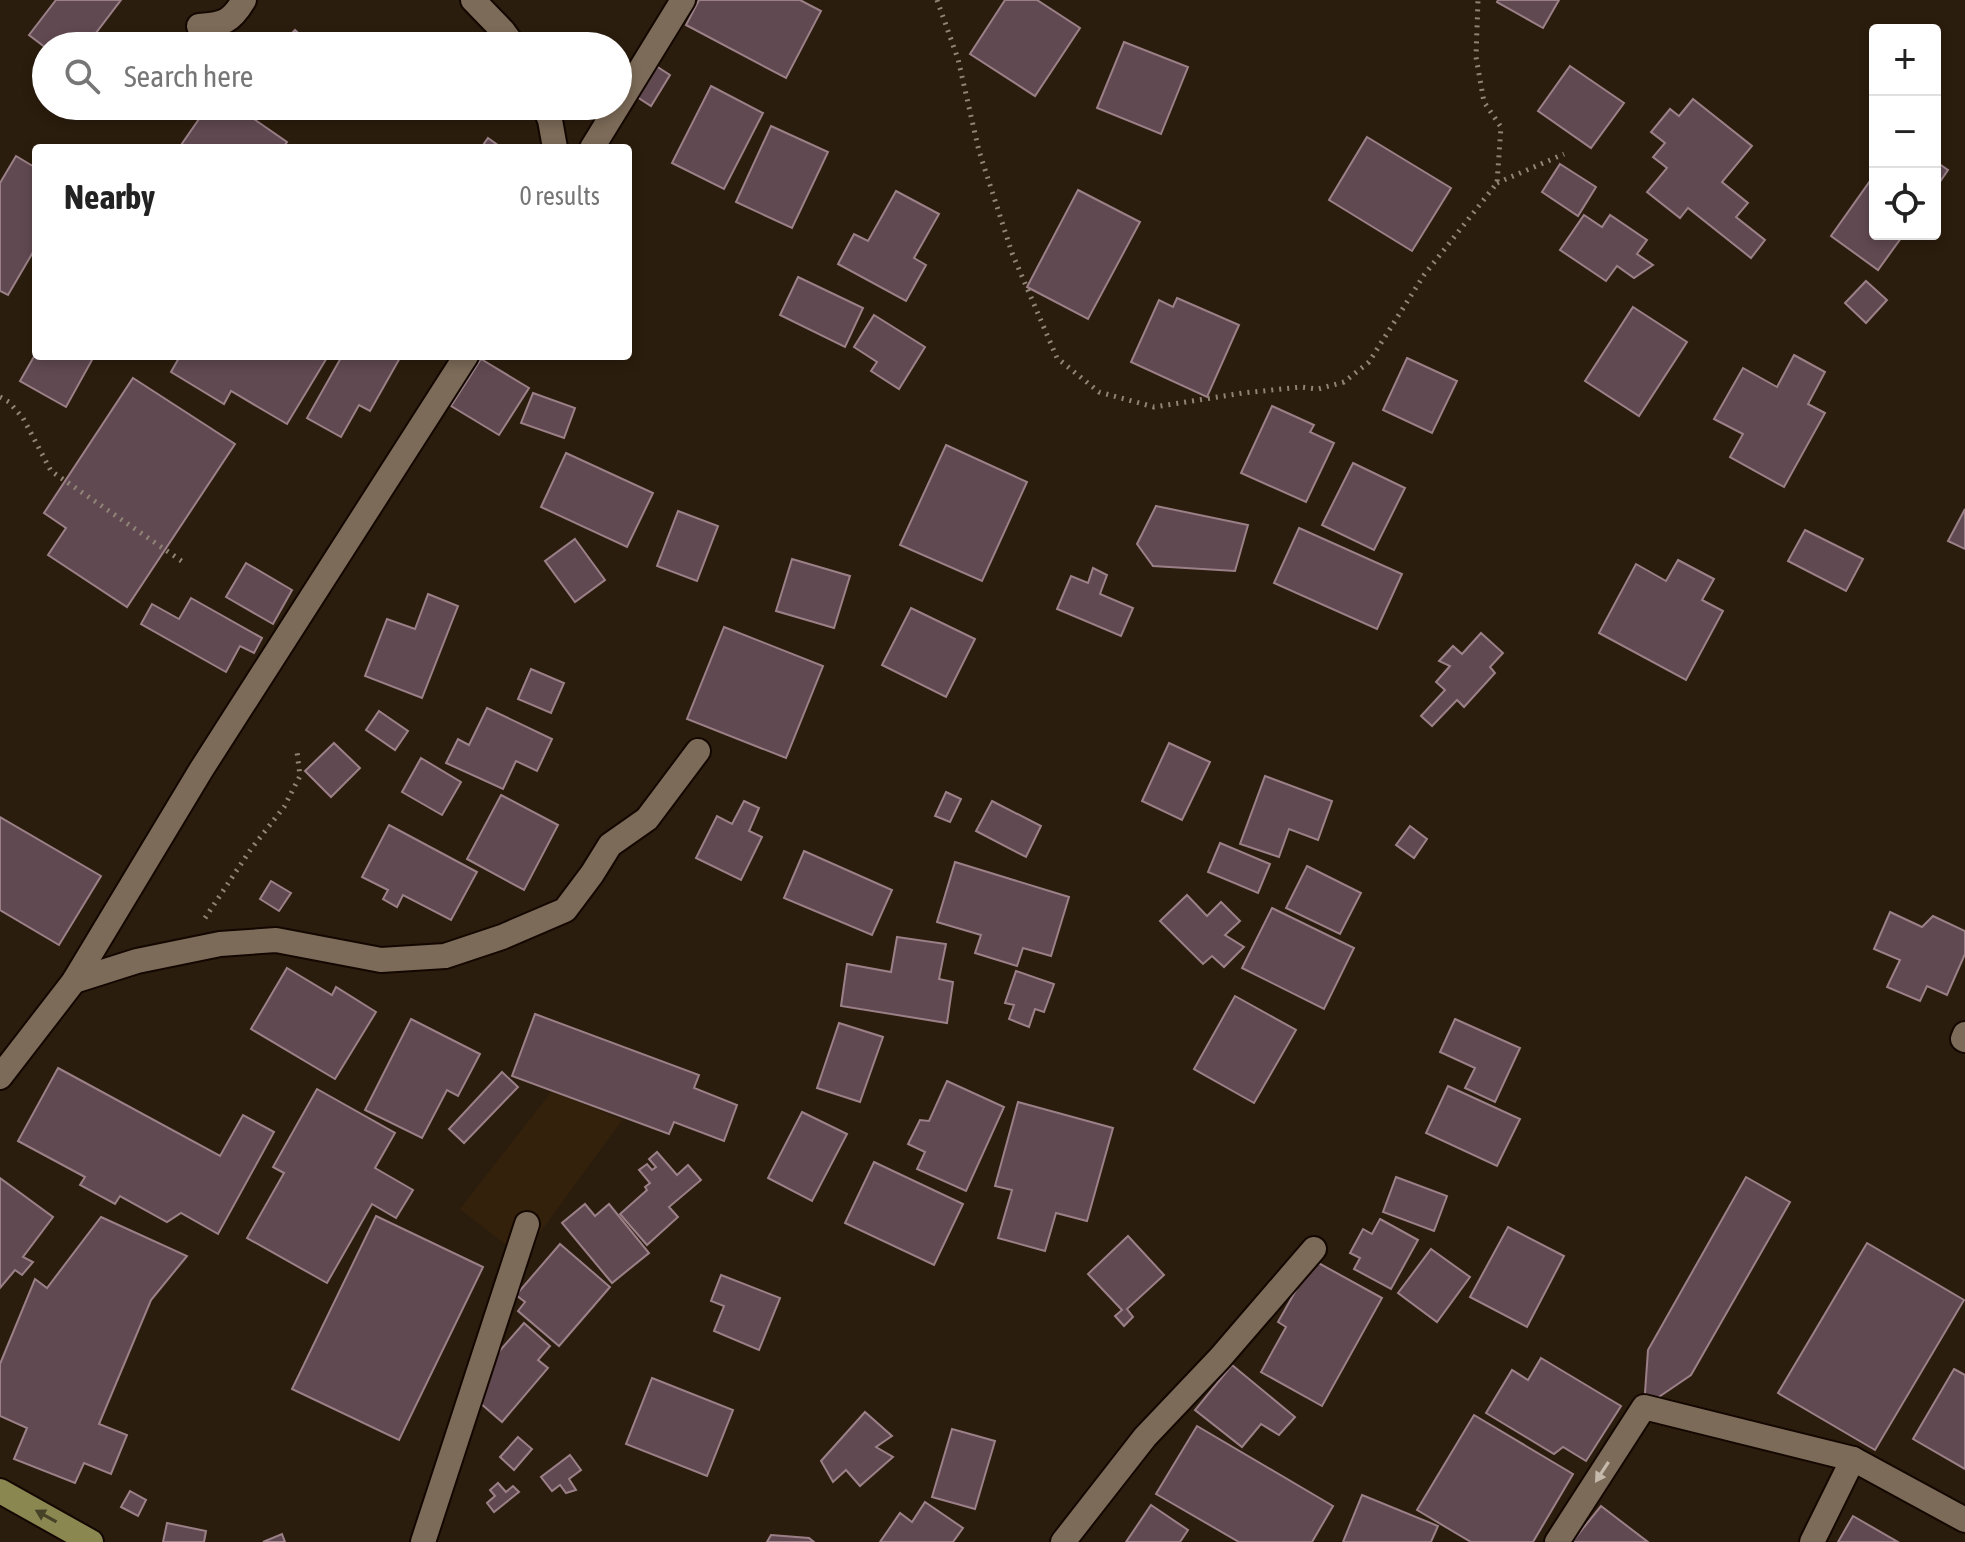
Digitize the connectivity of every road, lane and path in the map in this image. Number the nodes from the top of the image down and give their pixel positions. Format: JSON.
{"nodes":[{"id":1,"x":244,"y":0,"type":"edge"},
{"id":2,"x":473,"y":0,"type":"edge"},
{"id":3,"x":683,"y":0,"type":"edge"},
{"id":4,"x":937,"y":0,"type":"edge"},
{"id":5,"x":1478,"y":0,"type":"edge"},
{"id":6,"x":199,"y":26,"type":"dead end"},
{"id":7,"x":504,"y":32,"type":"edge"},
{"id":8,"x":632,"y":83,"type":"edge"},
{"id":9,"x":550,"y":120,"type":"edge"},
{"id":10,"x":609,"y":120,"type":"edge"},
{"id":11,"x":554,"y":144,"type":"edge"},
{"id":12,"x":594,"y":144,"type":"edge"},
{"id":13,"x":1564,"y":154,"type":"dead end"},
{"id":14,"x":1497,"y":183,"type":"junction"},
{"id":15,"x":463,"y":360,"type":"edge"},
{"id":16,"x":0,"y":397,"type":"edge"},
{"id":17,"x":183,"y":562,"type":"dead end"},
{"id":18,"x":698,"y":751,"type":"dead end"},
{"id":19,"x":297,"y":752,"type":"dead end"},
{"id":20,"x":181,"y":954,"type":"junction"},
{"id":21,"x":74,"y":981,"type":"junction"},
{"id":22,"x":0,"y":1077,"type":"edge"},
{"id":23,"x":527,"y":1224,"type":"dead end"},
{"id":24,"x":1314,"y":1249,"type":"dead end"},
{"id":25,"x":1853,"y":1459,"type":"junction"},
{"id":26,"x":0,"y":1491,"type":"edge"},
{"id":27,"x":1965,"y":1520,"type":"edge"},
{"id":28,"x":91,"y":1542,"type":"edge"},
{"id":29,"x":423,"y":1542,"type":"edge"},
{"id":30,"x":1063,"y":1542,"type":"edge"},
{"id":31,"x":1557,"y":1542,"type":"edge"},
{"id":32,"x":1812,"y":1542,"type":"edge"}],
"edges":[{"from":1,"to":6,"type":"street"},
{"from":2,"to":7,"type":"street"},
{"from":3,"to":8,"type":"street"},
{"from":4,"to":14,"type":"path"},
{"from":5,"to":14,"type":"path"},
{"from":9,"to":11,"type":"street"},
{"from":10,"to":12,"type":"street"},
{"from":13,"to":14,"type":"path"},
{"from":15,"to":21,"type":"street"},
{"from":16,"to":17,"type":"path"},
{"from":18,"to":20,"type":"street"},
{"from":19,"to":20,"type":"path"},
{"from":20,"to":21,"type":"street"},
{"from":21,"to":22,"type":"street"},
{"from":23,"to":29,"type":"street"},
{"from":24,"to":30,"type":"street"},
{"from":25,"to":27,"type":"street"},
{"from":25,"to":31,"type":"street","one_way":true},
{"from":25,"to":32,"type":"street"},
{"from":28,"to":26,"type":"main road","one_way":true}]}
